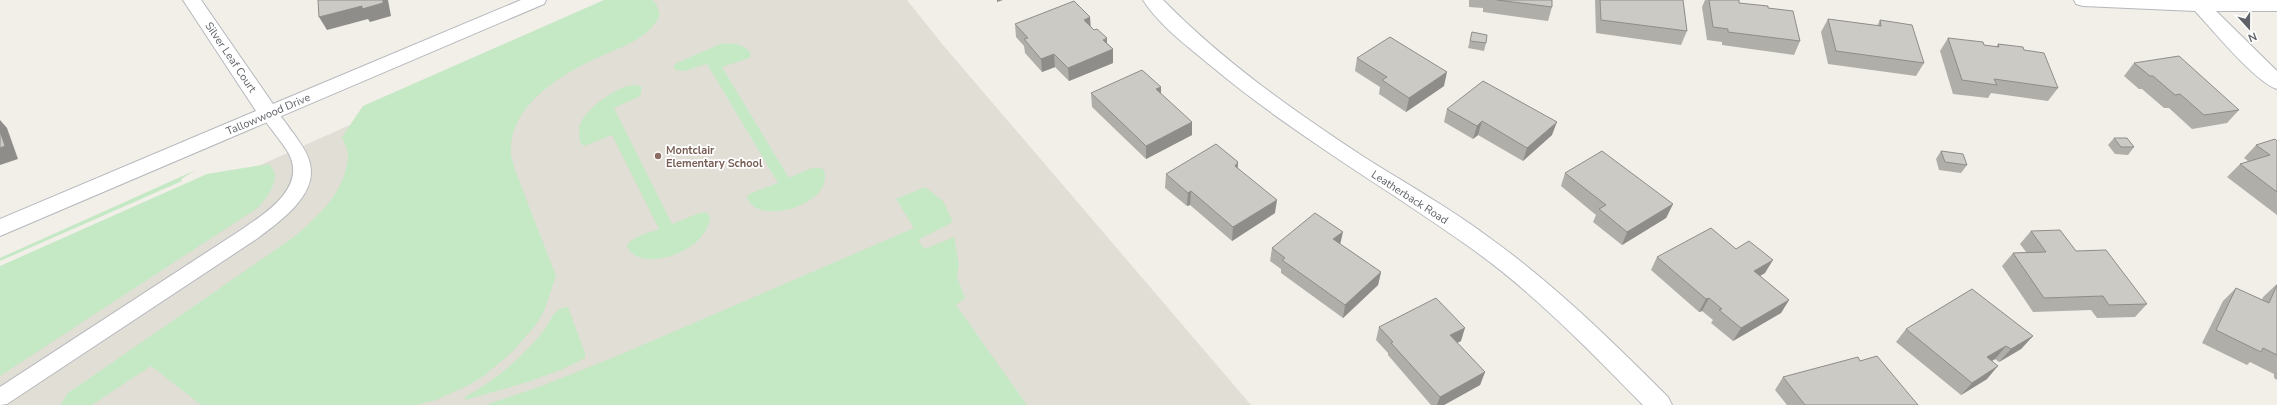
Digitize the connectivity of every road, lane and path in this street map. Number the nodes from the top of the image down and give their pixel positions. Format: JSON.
{"nodes":[{"id":1,"x":192,"y":0,"type":"edge"},
{"id":2,"x":537,"y":0,"type":"edge"},
{"id":3,"x":1152,"y":0,"type":"edge"},
{"id":4,"x":2083,"y":0,"type":"edge"},
{"id":5,"x":2197,"y":2,"type":"edge"},
{"id":6,"x":2277,"y":5,"type":"edge"},
{"id":7,"x":2277,"y":82,"type":"edge"},
{"id":8,"x":269,"y":114,"type":"junction"},
{"id":9,"x":0,"y":228,"type":"edge"},
{"id":10,"x":0,"y":398,"type":"edge"},
{"id":11,"x":1659,"y":405,"type":"edge"}],
"edges":[{"from":1,"to":8,"type":"street","name":"Silver Leaf Court"},
{"from":2,"to":8,"type":"street","name":"Tallowwood Drive"},
{"from":3,"to":11,"type":"street","name":"Leatherback Road"},
{"from":4,"to":5,"type":"street"},
{"from":5,"to":6,"type":"street"},
{"from":5,"to":7,"type":"street"},
{"from":8,"to":9,"type":"street","name":"Tallowwood Drive"},
{"from":8,"to":10,"type":"lane"}]}
